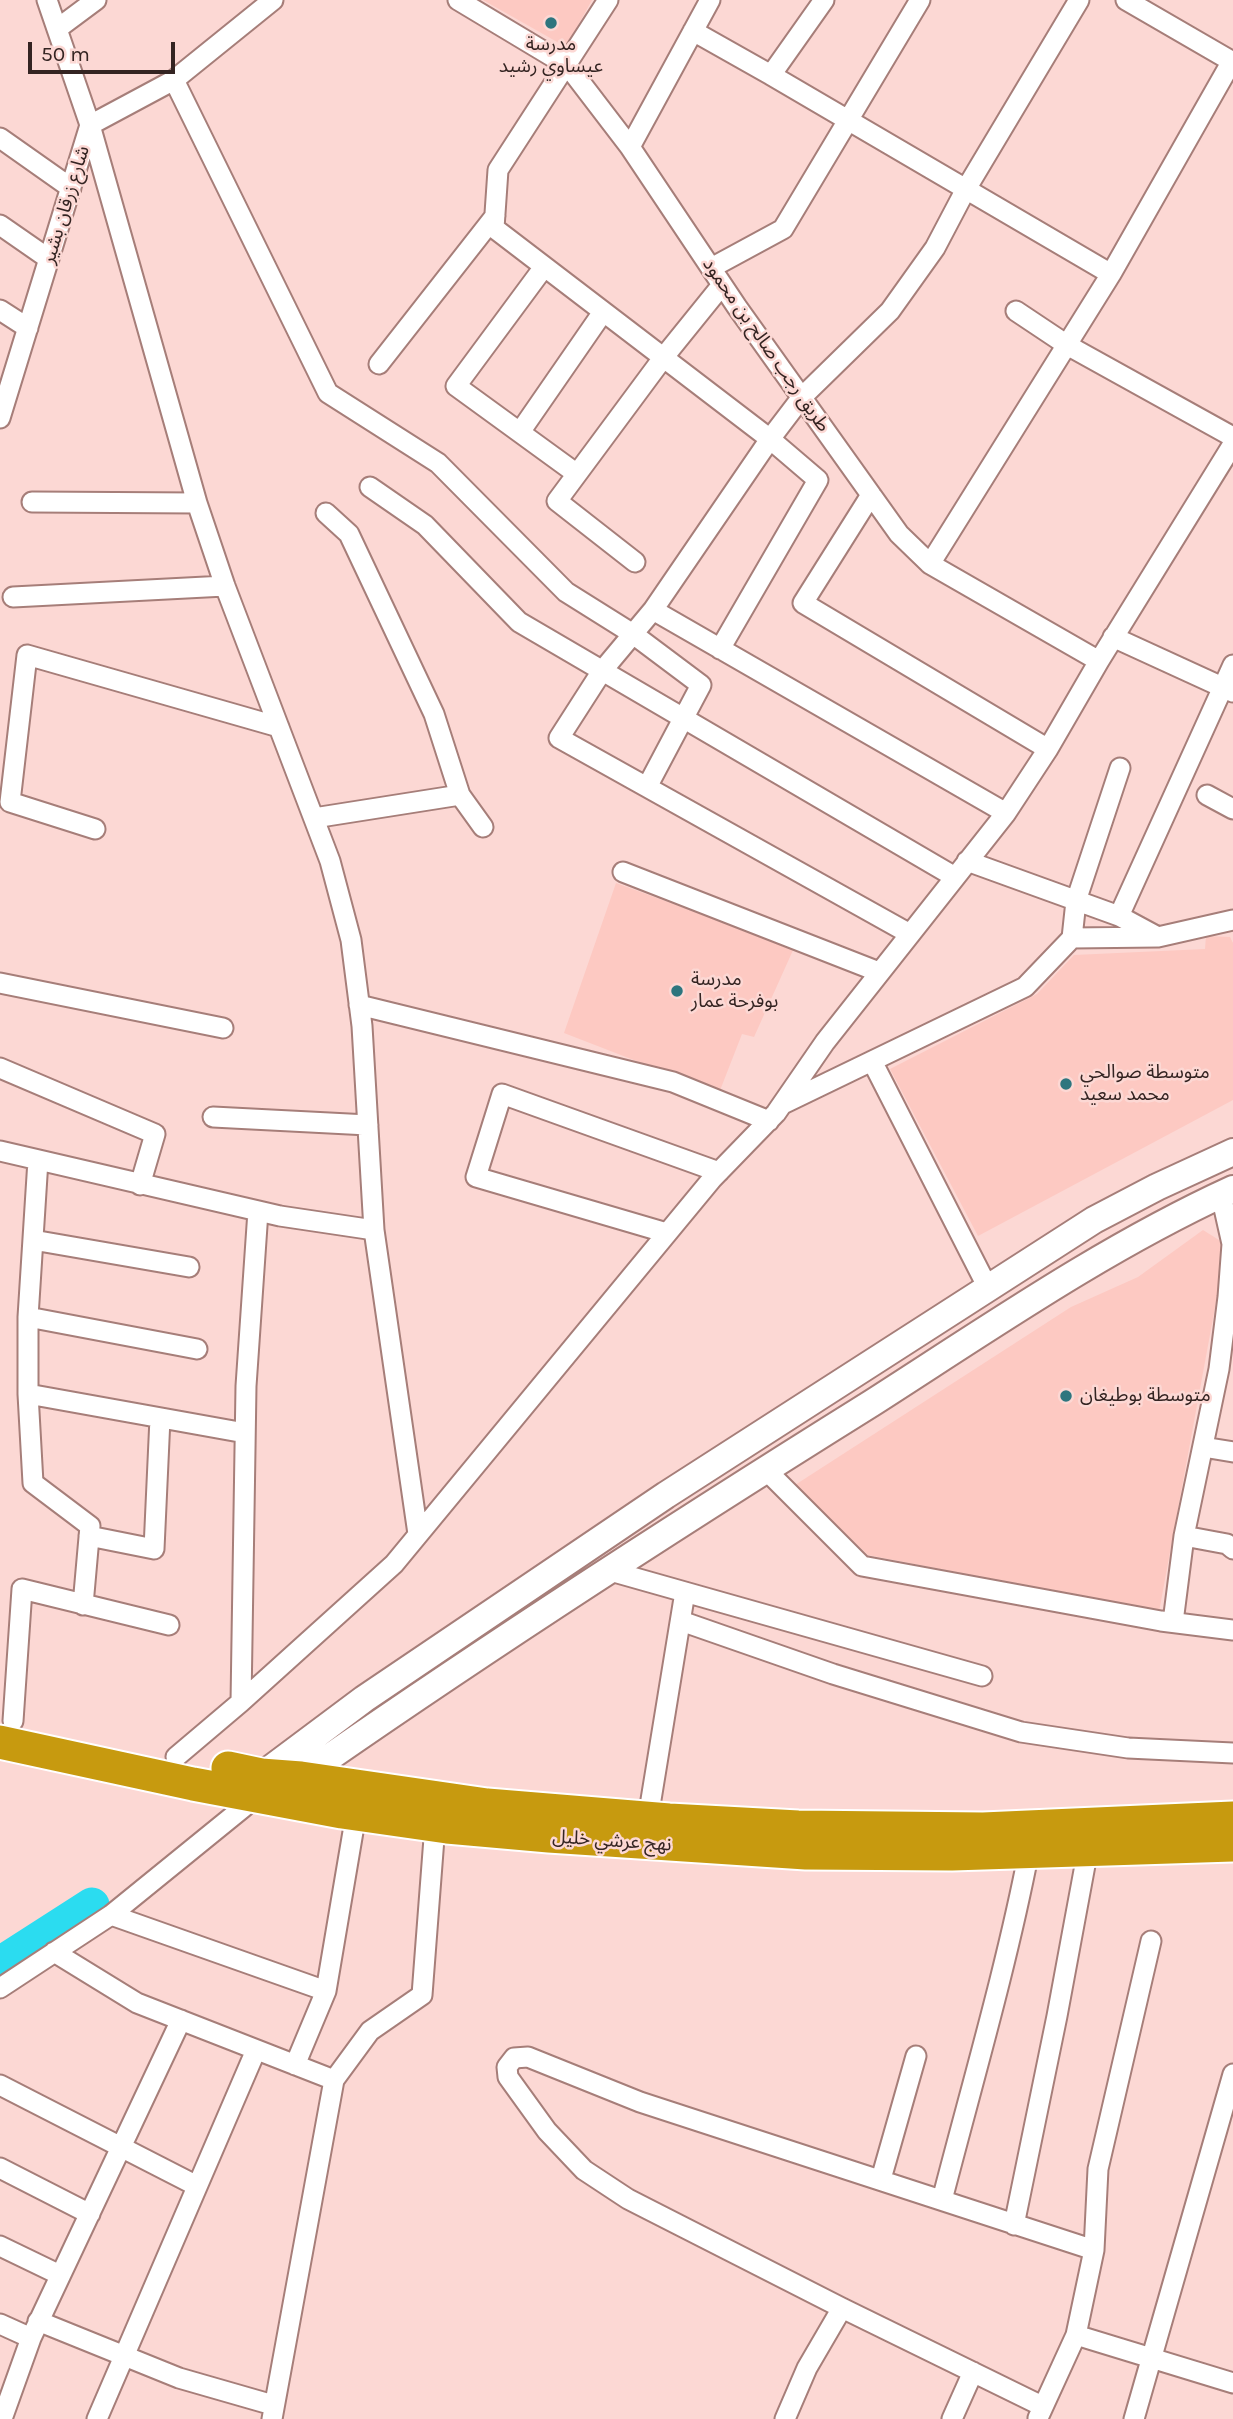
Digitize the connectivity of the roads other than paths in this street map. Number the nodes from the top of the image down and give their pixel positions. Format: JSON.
{"nodes":[{"id":1,"x":47,"y":0,"type":"edge"},
{"id":2,"x":96,"y":0,"type":"edge"},
{"id":3,"x":274,"y":0,"type":"edge"},
{"id":4,"x":458,"y":0,"type":"edge"},
{"id":5,"x":608,"y":0,"type":"edge"},
{"id":6,"x":710,"y":0,"type":"edge"},
{"id":7,"x":824,"y":0,"type":"edge"},
{"id":8,"x":920,"y":0,"type":"edge"},
{"id":9,"x":1079,"y":0,"type":"edge"},
{"id":10,"x":1126,"y":0,"type":"edge"},
{"id":11,"x":57,"y":29,"type":"junction"},
{"id":12,"x":693,"y":31,"type":"junction"},
{"id":13,"x":1232,"y":62,"type":"edge"},
{"id":14,"x":568,"y":66,"type":"junction"},
{"id":15,"x":771,"y":75,"type":"junction"},
{"id":16,"x":174,"y":79,"type":"junction"},
{"id":17,"x":849,"y":121,"type":"junction"},
{"id":18,"x":90,"y":125,"type":"junction"},
{"id":19,"x":0,"y":138,"type":"edge"},
{"id":20,"x":630,"y":147,"type":"junction"},
{"id":21,"x":71,"y":188,"type":"junction"},
{"id":22,"x":966,"y":189,"type":"junction"},
{"id":23,"x":495,"y":216,"type":"junction"},
{"id":24,"x":0,"y":225,"type":"edge"},
{"id":25,"x":49,"y":259,"type":"junction"},
{"id":26,"x":544,"y":267,"type":"junction"},
{"id":27,"x":711,"y":268,"type":"junction"},
{"id":28,"x":1111,"y":274,"type":"junction"},
{"id":29,"x":722,"y":285,"type":"junction"},
{"id":30,"x":0,"y":310,"type":"edge"},
{"id":31,"x":603,"y":312,"type":"junction"},
{"id":32,"x":1016,"y":312,"type":"dead end"},
{"id":33,"x":28,"y":328,"type":"junction"},
{"id":34,"x":1068,"y":345,"type":"junction"},
{"id":35,"x":663,"y":358,"type":"junction"},
{"id":36,"x":379,"y":364,"type":"dead end"},
{"id":37,"x":802,"y":397,"type":"junction"},
{"id":38,"x":1,"y":411,"type":"edge"},
{"id":39,"x":520,"y":432,"type":"junction"},
{"id":40,"x":1233,"y":437,"type":"edge"},
{"id":41,"x":770,"y":439,"type":"junction"},
{"id":42,"x":1233,"y":444,"type":"edge"},
{"id":43,"x":577,"y":474,"type":"junction"},
{"id":44,"x":370,"y":487,"type":"dead end"},
{"id":45,"x":872,"y":495,"type":"junction"},
{"id":46,"x":32,"y":502,"type":"dead end"},
{"id":47,"x":197,"y":503,"type":"junction"},
{"id":48,"x":326,"y":513,"type":"dead end"},
{"id":49,"x":635,"y":562,"type":"dead end"},
{"id":50,"x":930,"y":564,"type":"junction"},
{"id":51,"x":225,"y":586,"type":"junction"},
{"id":52,"x":13,"y":597,"type":"dead end"},
{"id":53,"x":653,"y":610,"type":"junction"},
{"id":54,"x":633,"y":634,"type":"junction"},
{"id":55,"x":1113,"y":638,"type":"junction"},
{"id":56,"x":720,"y":649,"type":"junction"},
{"id":57,"x":1099,"y":661,"type":"junction"},
{"id":58,"x":1233,"y":665,"type":"edge"},
{"id":59,"x":602,"y":671,"type":"junction"},
{"id":60,"x":1227,"y":690,"type":"edge"},
{"id":61,"x":683,"y":718,"type":"junction"},
{"id":62,"x":279,"y":727,"type":"junction"},
{"id":63,"x":1048,"y":749,"type":"junction"},
{"id":64,"x":1120,"y":768,"type":"dead end"},
{"id":65,"x":647,"y":787,"type":"junction"},
{"id":66,"x":460,"y":795,"type":"junction"},
{"id":67,"x":1207,"y":795,"type":"dead end"},
{"id":68,"x":1233,"y":809,"type":"edge"},
{"id":69,"x":1006,"y":813,"type":"junction"},
{"id":70,"x":314,"y":818,"type":"junction"},
{"id":71,"x":483,"y":827,"type":"dead end"},
{"id":72,"x":95,"y":829,"type":"dead end"},
{"id":73,"x":961,"y":869,"type":"junction"},
{"id":74,"x":623,"y":872,"type":"dead end"},
{"id":75,"x":1076,"y":901,"type":"junction"},
{"id":76,"x":1119,"y":916,"type":"junction"},
{"id":77,"x":1233,"y":920,"type":"edge"},
{"id":78,"x":910,"y":934,"type":"junction"},
{"id":79,"x":1157,"y":937,"type":"junction"},
{"id":80,"x":1072,"y":938,"type":"junction"},
{"id":81,"x":879,"y":972,"type":"junction"},
{"id":82,"x":0,"y":983,"type":"edge"},
{"id":83,"x":359,"y":1005,"type":"junction"},
{"id":84,"x":223,"y":1028,"type":"dead end"},
{"id":85,"x":872,"y":1061,"type":"junction"},
{"id":86,"x":0,"y":1068,"type":"edge"},
{"id":87,"x":782,"y":1105,"type":"junction"},
{"id":88,"x":213,"y":1117,"type":"dead end"},
{"id":89,"x":769,"y":1121,"type":"junction"},
{"id":90,"x":368,"y":1125,"type":"junction"},
{"id":91,"x":0,"y":1152,"type":"edge"},
{"id":92,"x":1233,"y":1152,"type":"edge"},
{"id":93,"x":38,"y":1160,"type":"junction"},
{"id":94,"x":719,"y":1172,"type":"junction"},
{"id":95,"x":140,"y":1185,"type":"junction"},
{"id":96,"x":1227,"y":1192,"type":"edge"},
{"id":97,"x":258,"y":1211,"type":"junction"},
{"id":98,"x":374,"y":1230,"type":"junction"},
{"id":99,"x":667,"y":1233,"type":"junction"},
{"id":100,"x":33,"y":1240,"type":"junction"},
{"id":101,"x":190,"y":1268,"type":"dead end"},
{"id":102,"x":988,"y":1288,"type":"junction"},
{"id":103,"x":1230,"y":1298,"type":"edge"},
{"id":104,"x":28,"y":1317,"type":"junction"},
{"id":105,"x":197,"y":1349,"type":"dead end"},
{"id":106,"x":1226,"y":1370,"type":"edge"},
{"id":107,"x":28,"y":1394,"type":"junction"},
{"id":108,"x":160,"y":1418,"type":"junction"},
{"id":109,"x":245,"y":1433,"type":"junction"},
{"id":110,"x":1203,"y":1447,"type":"junction"},
{"id":111,"x":1233,"y":1452,"type":"edge"},
{"id":112,"x":765,"y":1469,"type":"junction"},
{"id":113,"x":418,"y":1534,"type":"junction"},
{"id":114,"x":89,"y":1536,"type":"junction"},
{"id":115,"x":1184,"y":1536,"type":"junction"},
{"id":116,"x":1233,"y":1549,"type":"edge"},
{"id":117,"x":607,"y":1570,"type":"junction"},
{"id":118,"x":685,"y":1592,"type":"junction"},
{"id":119,"x":83,"y":1605,"type":"junction"},
{"id":120,"x":681,"y":1622,"type":"junction"},
{"id":121,"x":1173,"y":1622,"type":"junction"},
{"id":122,"x":169,"y":1625,"type":"dead end"},
{"id":123,"x":1233,"y":1630,"type":"edge"},
{"id":124,"x":982,"y":1676,"type":"dead end"},
{"id":125,"x":241,"y":1702,"type":"junction"},
{"id":126,"x":4,"y":1727,"type":"edge"},
{"id":127,"x":1233,"y":1753,"type":"edge"},
{"id":128,"x":176,"y":1758,"type":"junction"},
{"id":129,"x":301,"y":1778,"type":"junction"},
{"id":130,"x":254,"y":1793,"type":"junction"},
{"id":131,"x":356,"y":1814,"type":"junction"},
{"id":132,"x":648,"y":1818,"type":"junction"},
{"id":133,"x":1233,"y":1818,"type":"edge"},
{"id":134,"x":435,"y":1825,"type":"junction"},
{"id":135,"x":1233,"y":1845,"type":"edge"},
{"id":136,"x":1088,"y":1849,"type":"junction"},
{"id":137,"x":1029,"y":1851,"type":"junction"},
{"id":138,"x":111,"y":1915,"type":"junction"},
{"id":139,"x":1151,"y":1941,"type":"dead end"},
{"id":140,"x":54,"y":1952,"type":"junction"},
{"id":141,"x":0,"y":1988,"type":"edge"},
{"id":142,"x":326,"y":1990,"type":"junction"},
{"id":143,"x":181,"y":2020,"type":"junction"},
{"id":144,"x":256,"y":2050,"type":"junction"},
{"id":145,"x":916,"y":2056,"type":"dead end"},
{"id":146,"x":295,"y":2065,"type":"junction"},
{"id":147,"x":1233,"y":2074,"type":"edge"},
{"id":148,"x":334,"y":2080,"type":"junction"},
{"id":149,"x":0,"y":2085,"type":"edge"},
{"id":150,"x":121,"y":2147,"type":"junction"},
{"id":151,"x":0,"y":2168,"type":"edge"},
{"id":152,"x":881,"y":2179,"type":"junction"},
{"id":153,"x":197,"y":2186,"type":"junction"},
{"id":154,"x":942,"y":2200,"type":"junction"},
{"id":155,"x":90,"y":2214,"type":"junction"},
{"id":156,"x":1014,"y":2225,"type":"junction"},
{"id":157,"x":0,"y":2246,"type":"edge"},
{"id":158,"x":1094,"y":2250,"type":"junction"},
{"id":159,"x":60,"y":2275,"type":"junction"},
{"id":160,"x":842,"y":2308,"type":"junction"},
{"id":161,"x":0,"y":2324,"type":"edge"},
{"id":162,"x":34,"y":2329,"type":"junction"},
{"id":163,"x":1076,"y":2335,"type":"junction"},
{"id":164,"x":125,"y":2356,"type":"junction"},
{"id":165,"x":1151,"y":2358,"type":"junction"},
{"id":166,"x":973,"y":2372,"type":"junction"},
{"id":167,"x":1233,"y":2383,"type":"edge"},
{"id":168,"x":3,"y":2410,"type":"edge"},
{"id":169,"x":272,"y":2412,"type":"edge"},
{"id":170,"x":1040,"y":2413,"type":"edge"},
{"id":171,"x":97,"y":2419,"type":"edge"},
{"id":172,"x":785,"y":2419,"type":"edge"},
{"id":173,"x":952,"y":2419,"type":"edge"},
{"id":174,"x":1134,"y":2419,"type":"edge"}],
"edges":[{"from":1,"to":11,"type":"street"},
{"from":2,"to":11,"type":"street"},
{"from":3,"to":16,"type":"street","name":"شارع زرقان بشير"},
{"from":4,"to":14,"type":"street","name":"طريق رجب صالح بن محمود"},
{"from":5,"to":14,"type":"street"},
{"from":6,"to":12,"type":"street"},
{"from":7,"to":15,"type":"street"},
{"from":8,"to":17,"type":"street"},
{"from":9,"to":22,"type":"street"},
{"from":10,"to":13,"type":"street"},
{"from":11,"to":18,"type":"street"},
{"from":12,"to":15,"type":"street"},
{"from":12,"to":20,"type":"street"},
{"from":13,"to":28,"type":"street"},
{"from":14,"to":20,"type":"street","name":"طريق رجب صالح بن محمود"},
{"from":14,"to":23,"type":"street"},
{"from":15,"to":17,"type":"street"},
{"from":16,"to":18,"type":"street","name":"شارع زرقان بشير"},
{"from":16,"to":54,"type":"street"},
{"from":17,"to":22,"type":"street"},
{"from":17,"to":27,"type":"street"},
{"from":18,"to":21,"type":"street","name":"شارع زرقان بشير"},
{"from":18,"to":47,"type":"street"},
{"from":19,"to":21,"type":"street"},
{"from":20,"to":27,"type":"street","name":"طريق رجب صالح بن محمود"},
{"from":21,"to":25,"type":"street","name":"شارع زرقان بشير"},
{"from":22,"to":28,"type":"street"},
{"from":22,"to":37,"type":"street"},
{"from":23,"to":26,"type":"street"},
{"from":23,"to":36,"type":"street"},
{"from":24,"to":25,"type":"street"},
{"from":25,"to":33,"type":"street","name":"شارع زرقان بشير"},
{"from":26,"to":31,"type":"street"},
{"from":26,"to":39,"type":"street"},
{"from":27,"to":29,"type":"street","name":"طريق رجب صالح بن محمود"},
{"from":28,"to":34,"type":"street"},
{"from":29,"to":35,"type":"street"},
{"from":29,"to":37,"type":"street","name":"طريق رجب صالح بن محمود"},
{"from":30,"to":33,"type":"street"},
{"from":31,"to":35,"type":"street"},
{"from":31,"to":39,"type":"street"},
{"from":32,"to":34,"type":"street"},
{"from":33,"to":38,"type":"street","name":"شارع زرقان بشير"},
{"from":34,"to":40,"type":"street"},
{"from":34,"to":50,"type":"street"},
{"from":35,"to":41,"type":"street"},
{"from":35,"to":43,"type":"street"},
{"from":37,"to":41,"type":"street"},
{"from":37,"to":45,"type":"street","name":"طريق رجب صالح بن محمود"},
{"from":39,"to":43,"type":"street"},
{"from":41,"to":53,"type":"street"},
{"from":41,"to":56,"type":"street"},
{"from":42,"to":55,"type":"street"},
{"from":43,"to":49,"type":"street"},
{"from":44,"to":59,"type":"street"},
{"from":45,"to":50,"type":"street","name":"طريق رجب صالح بن محمود"},
{"from":45,"to":63,"type":"street"},
{"from":46,"to":47,"type":"street"},
{"from":47,"to":51,"type":"street"},
{"from":48,"to":66,"type":"street"},
{"from":50,"to":57,"type":"street","name":"طريق رجب صالح بن محمود"},
{"from":51,"to":52,"type":"street"},
{"from":51,"to":62,"type":"street"},
{"from":53,"to":54,"type":"street"},
{"from":53,"to":56,"type":"street"},
{"from":54,"to":59,"type":"street"},
{"from":54,"to":61,"type":"street"},
{"from":55,"to":57,"type":"street"},
{"from":55,"to":60,"type":"street"},
{"from":56,"to":69,"type":"street"},
{"from":57,"to":63,"type":"street"},
{"from":58,"to":60,"type":"street"},
{"from":59,"to":61,"type":"street"},
{"from":59,"to":65,"type":"street"},
{"from":60,"to":76,"type":"street"},
{"from":61,"to":65,"type":"street"},
{"from":61,"to":73,"type":"street"},
{"from":62,"to":70,"type":"street"},
{"from":62,"to":72,"type":"street"},
{"from":63,"to":69,"type":"street"},
{"from":64,"to":75,"type":"street"},
{"from":65,"to":78,"type":"street"},
{"from":66,"to":70,"type":"street"},
{"from":66,"to":71,"type":"street"},
{"from":67,"to":68,"type":"street"},
{"from":69,"to":73,"type":"street"},
{"from":70,"to":83,"type":"street"},
{"from":73,"to":75,"type":"street"},
{"from":73,"to":78,"type":"street"},
{"from":74,"to":81,"type":"street"},
{"from":75,"to":76,"type":"street"},
{"from":75,"to":80,"type":"street"},
{"from":76,"to":79,"type":"street"},
{"from":77,"to":79,"type":"street"},
{"from":78,"to":81,"type":"street"},
{"from":79,"to":80,"type":"street"},
{"from":80,"to":85,"type":"street"},
{"from":81,"to":87,"type":"street"},
{"from":82,"to":84,"type":"street"},
{"from":83,"to":89,"type":"street"},
{"from":83,"to":90,"type":"street"},
{"from":85,"to":87,"type":"street"},
{"from":85,"to":102,"type":"street"},
{"from":86,"to":95,"type":"street"},
{"from":87,"to":89,"type":"street"},
{"from":88,"to":90,"type":"street"},
{"from":89,"to":94,"type":"street"},
{"from":90,"to":98,"type":"street"},
{"from":91,"to":93,"type":"street"},
{"from":92,"to":102,"type":"street"},
{"from":93,"to":95,"type":"street"},
{"from":93,"to":100,"type":"street"},
{"from":94,"to":99,"type":"street"},
{"from":94,"to":99,"type":"street"},
{"from":95,"to":97,"type":"street"},
{"from":96,"to":103,"type":"street"},
{"from":96,"to":112,"type":"street"},
{"from":97,"to":98,"type":"street"},
{"from":97,"to":109,"type":"street"},
{"from":98,"to":113,"type":"street"},
{"from":99,"to":113,"type":"street"},
{"from":100,"to":101,"type":"street"},
{"from":100,"to":104,"type":"street"},
{"from":102,"to":130,"type":"street"},
{"from":103,"to":106,"type":"street"},
{"from":104,"to":105,"type":"street"},
{"from":104,"to":107,"type":"street"},
{"from":106,"to":110,"type":"street"},
{"from":107,"to":108,"type":"street"},
{"from":107,"to":114,"type":"street"},
{"from":108,"to":109,"type":"street"},
{"from":108,"to":114,"type":"street"},
{"from":109,"to":125,"type":"street"},
{"from":110,"to":111,"type":"street"},
{"from":110,"to":115,"type":"street"},
{"from":112,"to":117,"type":"street"},
{"from":112,"to":121,"type":"street"},
{"from":113,"to":125,"type":"street"},
{"from":114,"to":119,"type":"street"},
{"from":115,"to":116,"type":"street"},
{"from":115,"to":121,"type":"street"},
{"from":117,"to":118,"type":"street"},
{"from":117,"to":129,"type":"street"},
{"from":118,"to":120,"type":"street"},
{"from":118,"to":124,"type":"street"},
{"from":119,"to":122,"type":"street"},
{"from":119,"to":126,"type":"street"},
{"from":120,"to":127,"type":"street"},
{"from":120,"to":132,"type":"street"},
{"from":121,"to":123,"type":"street"},
{"from":125,"to":128,"type":"street"},
{"from":126,"to":128,"type":"highway","name":"نهج عرشي خليل"},
{"from":126,"to":130,"type":"highway","name":"نهج عرشي خليل"},
{"from":128,"to":130,"type":"highway","name":"نهج عرشي خليل"},
{"from":129,"to":130,"type":"highway","name":"نهج عرشي خليل"},
{"from":129,"to":132,"type":"highway","name":"نهج عرشي خليل"},
{"from":130,"to":131,"type":"highway","name":"نهج عرشي خليل"},
{"from":130,"to":138,"type":"street"},
{"from":131,"to":134,"type":"highway","name":"نهج عرشي خليل"},
{"from":131,"to":142,"type":"street"},
{"from":132,"to":133,"type":"highway","name":"نهج عرشي خليل"},
{"from":134,"to":137,"type":"highway","name":"نهج عرشي خليل"},
{"from":134,"to":148,"type":"street"},
{"from":135,"to":136,"type":"highway","name":"نهج عرشي خليل"},
{"from":136,"to":137,"type":"highway","name":"نهج عرشي خليل"},
{"from":136,"to":156,"type":"street"},
{"from":137,"to":154,"type":"street"},
{"from":138,"to":140,"type":"street"},
{"from":138,"to":142,"type":"street"},
{"from":139,"to":158,"type":"street"},
{"from":140,"to":141,"type":"street"},
{"from":140,"to":143,"type":"street"},
{"from":142,"to":146,"type":"street"},
{"from":143,"to":144,"type":"street"},
{"from":143,"to":150,"type":"street"},
{"from":144,"to":146,"type":"street"},
{"from":144,"to":153,"type":"street"},
{"from":145,"to":152,"type":"street"},
{"from":146,"to":148,"type":"street"},
{"from":147,"to":165,"type":"street"},
{"from":148,"to":169,"type":"street"},
{"from":149,"to":150,"type":"street"},
{"from":150,"to":153,"type":"street"},
{"from":150,"to":155,"type":"street"},
{"from":151,"to":155,"type":"street"},
{"from":152,"to":154,"type":"street"},
{"from":152,"to":160,"type":"street"},
{"from":153,"to":164,"type":"street"},
{"from":154,"to":156,"type":"street"},
{"from":155,"to":159,"type":"street"},
{"from":156,"to":158,"type":"street"},
{"from":157,"to":159,"type":"street"},
{"from":158,"to":163,"type":"street"},
{"from":159,"to":162,"type":"street"},
{"from":160,"to":166,"type":"street"},
{"from":160,"to":172,"type":"street"},
{"from":161,"to":162,"type":"street"},
{"from":162,"to":164,"type":"street"},
{"from":162,"to":168,"type":"street"},
{"from":163,"to":165,"type":"street"},
{"from":163,"to":170,"type":"street"},
{"from":164,"to":169,"type":"street"},
{"from":164,"to":171,"type":"street"},
{"from":165,"to":167,"type":"street"},
{"from":165,"to":174,"type":"street"},
{"from":166,"to":170,"type":"street"},
{"from":166,"to":173,"type":"street"}]}
